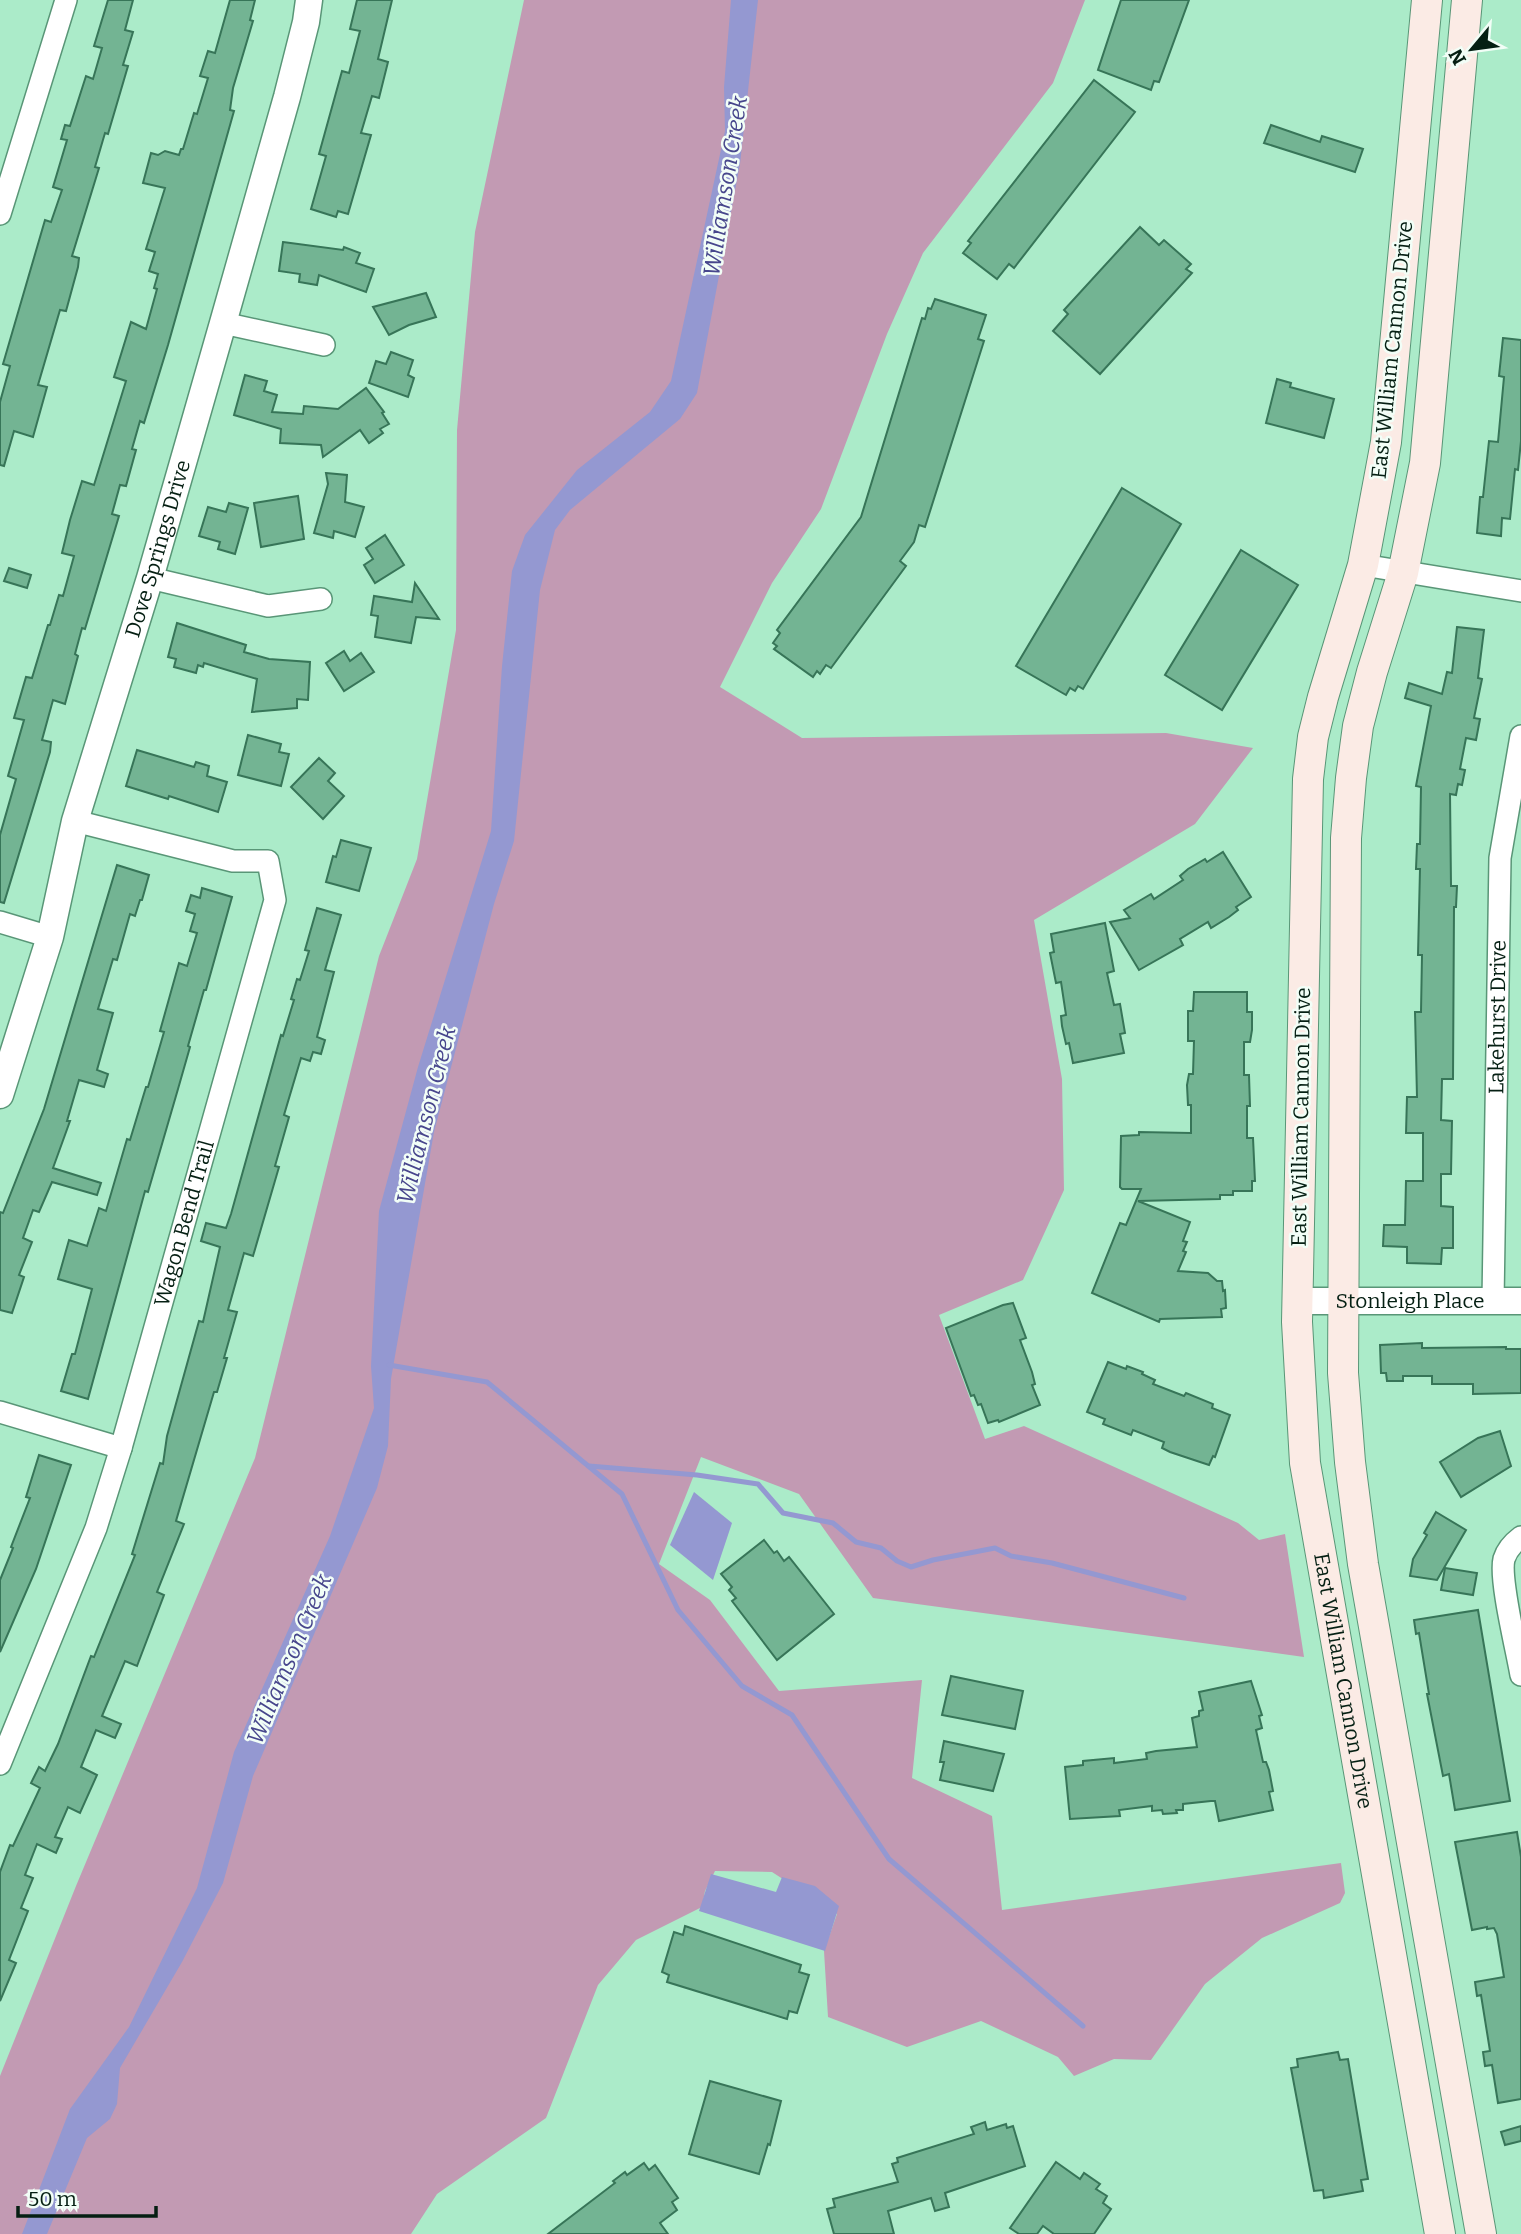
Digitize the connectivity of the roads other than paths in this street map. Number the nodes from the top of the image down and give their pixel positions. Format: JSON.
{"nodes":[{"id":1,"x":66,"y":0,"type":"edge"},
{"id":2,"x":309,"y":0,"type":"edge"},
{"id":3,"x":1427,"y":0,"type":"edge"},
{"id":4,"x":1467,"y":0,"type":"edge"},
{"id":5,"x":0,"y":214,"type":"edge"},
{"id":6,"x":223,"y":323,"type":"junction"},
{"id":7,"x":324,"y":345,"type":"dead end"},
{"id":8,"x":1363,"y":565,"type":"junction"},
{"id":9,"x":1403,"y":573,"type":"junction"},
{"id":10,"x":150,"y":578,"type":"junction"},
{"id":11,"x":1521,"y":591,"type":"edge"},
{"id":12,"x":321,"y":599,"type":"dead end"},
{"id":13,"x":1521,"y":736,"type":"edge"},
{"id":14,"x":75,"y":821,"type":"junction"},
{"id":15,"x":0,"y":922,"type":"edge"},
{"id":16,"x":50,"y":937,"type":"junction"},
{"id":17,"x":0,"y":1095,"type":"edge"},
{"id":18,"x":1298,"y":1301,"type":"junction"},
{"id":19,"x":1344,"y":1301,"type":"junction"},
{"id":20,"x":1493,"y":1301,"type":"junction"},
{"id":21,"x":1521,"y":1301,"type":"edge"},
{"id":22,"x":0,"y":1412,"type":"edge"},
{"id":23,"x":121,"y":1448,"type":"junction"},
{"id":24,"x":1521,"y":1537,"type":"edge"},
{"id":25,"x":1521,"y":1675,"type":"edge"},
{"id":26,"x":0,"y":1764,"type":"edge"},
{"id":27,"x":1427,"y":1924,"type":"junction"},
{"id":28,"x":1387,"y":1934,"type":"junction"},
{"id":29,"x":1440,"y":2234,"type":"edge"},
{"id":30,"x":1481,"y":2234,"type":"edge"}],
"edges":[{"from":1,"to":5,"type":"street"},
{"from":2,"to":6,"type":"street","name":"Dove Springs Drive"},
{"from":3,"to":8,"type":"main road","name":"East William Cannon Drive"},
{"from":4,"to":9,"type":"main road","name":"East William Cannon Drive"},
{"from":6,"to":7,"type":"street"},
{"from":6,"to":10,"type":"street","name":"Dove Springs Drive"},
{"from":8,"to":9,"type":"street"},
{"from":8,"to":18,"type":"main road","name":"East William Cannon Drive"},
{"from":9,"to":11,"type":"street"},
{"from":9,"to":19,"type":"main road","name":"East William Cannon Drive"},
{"from":10,"to":12,"type":"street"},
{"from":10,"to":14,"type":"street","name":"Dove Springs Drive"},
{"from":13,"to":20,"type":"street","name":"Lakehurst Drive"},
{"from":14,"to":16,"type":"street","name":"Dove Springs Drive"},
{"from":14,"to":23,"type":"street","name":"Wagon Bend Trail"},
{"from":15,"to":16,"type":"street"},
{"from":16,"to":17,"type":"street","name":"Dove Springs Drive"},
{"from":18,"to":19,"type":"street","name":"Stonleigh Place"},
{"from":18,"to":28,"type":"main road","name":"East William Cannon Drive"},
{"from":19,"to":20,"type":"street","name":"Stonleigh Place"},
{"from":19,"to":27,"type":"main road","name":"East William Cannon Drive"},
{"from":20,"to":21,"type":"street","name":"Stonleigh Place"},
{"from":22,"to":23,"type":"street"},
{"from":23,"to":26,"type":"street","name":"Wagon Bend Trail"},
{"from":24,"to":25,"type":"street"},
{"from":27,"to":28,"type":"main road"},
{"from":27,"to":30,"type":"main road","name":"East William Cannon Drive"},
{"from":28,"to":29,"type":"main road","name":"East William Cannon Drive"}]}
